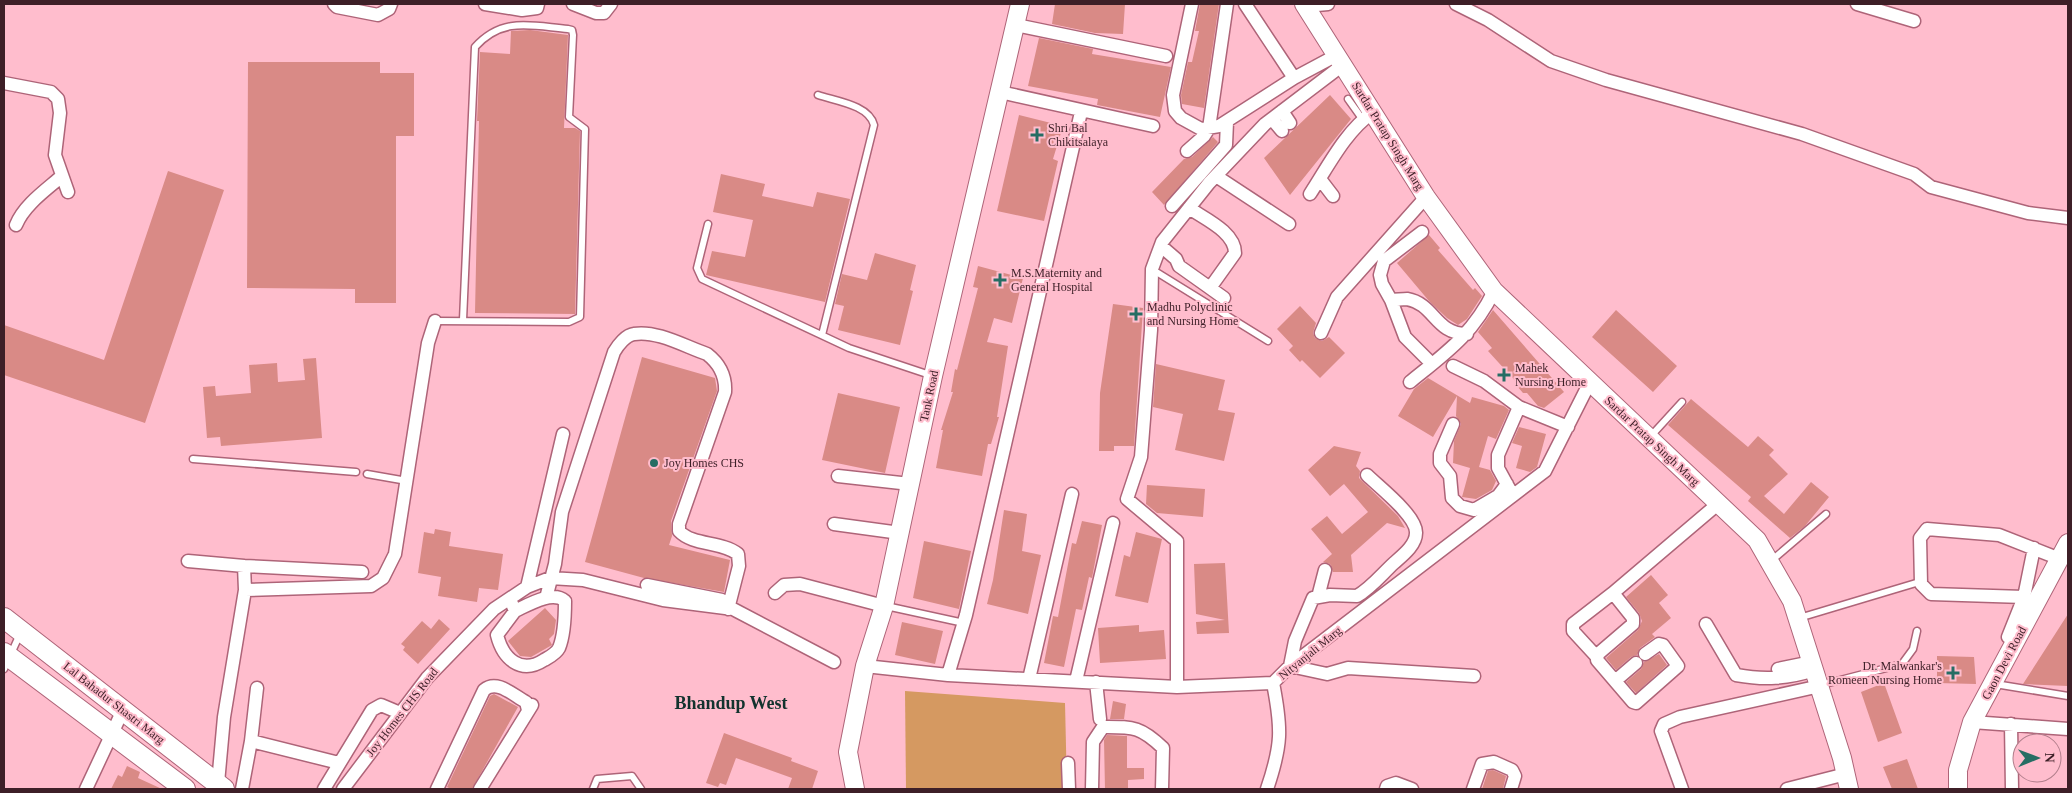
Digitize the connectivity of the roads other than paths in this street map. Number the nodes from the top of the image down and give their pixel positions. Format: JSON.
{"nodes":[{"id":1,"x":334,"y":4,"type":"edge"},
{"id":2,"x":390,"y":4,"type":"edge"},
{"id":3,"x":485,"y":4,"type":"edge"},
{"id":4,"x":538,"y":4,"type":"edge"},
{"id":5,"x":573,"y":4,"type":"edge"},
{"id":6,"x":611,"y":4,"type":"edge"},
{"id":7,"x":1020,"y":4,"type":"edge"},
{"id":8,"x":1192,"y":4,"type":"edge"},
{"id":9,"x":1227,"y":4,"type":"edge"},
{"id":10,"x":1245,"y":4,"type":"edge"},
{"id":11,"x":1328,"y":4,"type":"edge"},
{"id":12,"x":1456,"y":4,"type":"edge"},
{"id":13,"x":1857,"y":4,"type":"edge"},
{"id":14,"x":1305,"y":5,"type":"edge"},
{"id":15,"x":1878,"y":7,"type":"edge"},
{"id":16,"x":1914,"y":21,"type":"dead end"},
{"id":17,"x":1016,"y":25,"type":"junction"},
{"id":18,"x":1166,"y":56,"type":"dead end"},
{"id":19,"x":1340,"y":59,"type":"junction"},
{"id":20,"x":1294,"y":78,"type":"junction"},
{"id":21,"x":4,"y":83,"type":"edge"},
{"id":22,"x":1000,"y":92,"type":"junction"},
{"id":23,"x":818,"y":95,"type":"dead end"},
{"id":24,"x":1348,"y":99,"type":"dead end"},
{"id":25,"x":1081,"y":112,"type":"junction"},
{"id":26,"x":1277,"y":115,"type":"junction"},
{"id":27,"x":1368,"y":116,"type":"junction"},
{"id":28,"x":1227,"y":122,"type":"junction"},
{"id":29,"x":1153,"y":126,"type":"dead end"},
{"id":30,"x":1286,"y":127,"type":"dead end"},
{"id":31,"x":1209,"y":128,"type":"junction"},
{"id":32,"x":1187,"y":151,"type":"dead end"},
{"id":33,"x":62,"y":176,"type":"junction"},
{"id":34,"x":1216,"y":176,"type":"junction"},
{"id":35,"x":1320,"y":179,"type":"junction"},
{"id":36,"x":68,"y":192,"type":"dead end"},
{"id":37,"x":1310,"y":194,"type":"dead end"},
{"id":38,"x":1333,"y":196,"type":"dead end"},
{"id":39,"x":1426,"y":197,"type":"junction"},
{"id":40,"x":1172,"y":206,"type":"dead end"},
{"id":41,"x":1189,"y":208,"type":"junction"},
{"id":42,"x":2068,"y":218,"type":"edge"},
{"id":43,"x":708,"y":224,"type":"dead end"},
{"id":44,"x":1289,"y":224,"type":"dead end"},
{"id":45,"x":16,"y":225,"type":"dead end"},
{"id":46,"x":1422,"y":232,"type":"dead end"},
{"id":47,"x":1161,"y":246,"type":"junction"},
{"id":48,"x":1155,"y":271,"type":"junction"},
{"id":49,"x":1210,"y":288,"type":"junction"},
{"id":50,"x":1494,"y":291,"type":"junction"},
{"id":51,"x":1224,"y":298,"type":"dead end"},
{"id":52,"x":1391,"y":300,"type":"junction"},
{"id":53,"x":463,"y":320,"type":"junction"},
{"id":54,"x":436,"y":321,"type":"joint"},
{"id":55,"x":1321,"y":333,"type":"dead end"},
{"id":56,"x":1467,"y":334,"type":"junction"},
{"id":57,"x":822,"y":335,"type":"junction"},
{"id":58,"x":1268,"y":341,"type":"dead end"},
{"id":59,"x":1432,"y":364,"type":"junction"},
{"id":60,"x":1453,"y":366,"type":"dead end"},
{"id":61,"x":933,"y":376,"type":"junction"},
{"id":62,"x":1410,"y":382,"type":"dead end"},
{"id":63,"x":1590,"y":382,"type":"junction"},
{"id":64,"x":1682,"y":402,"type":"dead end"},
{"id":65,"x":1518,"y":407,"type":"junction"},
{"id":66,"x":1453,"y":424,"type":"dead end"},
{"id":67,"x":1568,"y":427,"type":"junction"},
{"id":68,"x":563,"y":434,"type":"dead end"},
{"id":69,"x":1650,"y":438,"type":"junction"},
{"id":70,"x":193,"y":459,"type":"dead end"},
{"id":71,"x":356,"y":472,"type":"dead end"},
{"id":72,"x":367,"y":474,"type":"dead end"},
{"id":73,"x":1367,"y":475,"type":"dead end"},
{"id":74,"x":838,"y":476,"type":"dead end"},
{"id":75,"x":407,"y":481,"type":"junction"},
{"id":76,"x":910,"y":484,"type":"junction"},
{"id":77,"x":1507,"y":484,"type":"junction"},
{"id":78,"x":1072,"y":494,"type":"dead end"},
{"id":79,"x":1513,"y":496,"type":"junction"},
{"id":80,"x":1719,"y":503,"type":"junction"},
{"id":81,"x":1826,"y":514,"type":"dead end"},
{"id":82,"x":1113,"y":523,"type":"dead end"},
{"id":83,"x":834,"y":524,"type":"dead end"},
{"id":84,"x":900,"y":533,"type":"junction"},
{"id":85,"x":2068,"y":543,"type":"edge"},
{"id":86,"x":2034,"y":548,"type":"junction"},
{"id":87,"x":2060,"y":559,"type":"junction"},
{"id":88,"x":188,"y":561,"type":"dead end"},
{"id":89,"x":1770,"y":562,"type":"junction"},
{"id":90,"x":244,"y":566,"type":"junction"},
{"id":91,"x":1325,"y":570,"type":"dead end"},
{"id":92,"x":362,"y":572,"type":"dead end"},
{"id":93,"x":550,"y":578,"type":"junction"},
{"id":94,"x":1916,"y":583,"type":"dead end"},
{"id":95,"x":647,"y":585,"type":"dead end"},
{"id":96,"x":245,"y":590,"type":"junction"},
{"id":97,"x":775,"y":593,"type":"dead end"},
{"id":98,"x":1613,"y":593,"type":"junction"},
{"id":99,"x":1318,"y":597,"type":"junction"},
{"id":100,"x":2024,"y":597,"type":"junction"},
{"id":101,"x":546,"y":598,"type":"junction"},
{"id":102,"x":729,"y":605,"type":"junction"},
{"id":103,"x":884,"y":606,"type":"junction"},
{"id":104,"x":510,"y":608,"type":"junction"},
{"id":105,"x":4,"y":618,"type":"edge"},
{"id":106,"x":1798,"y":618,"type":"junction"},
{"id":107,"x":964,"y":623,"type":"junction"},
{"id":108,"x":1706,"y":624,"type":"dead end"},
{"id":109,"x":2018,"y":626,"type":"junction"},
{"id":110,"x":22,"y":631,"type":"junction"},
{"id":111,"x":1917,"y":631,"type":"dead end"},
{"id":112,"x":2008,"y":637,"type":"dead end"},
{"id":113,"x":1596,"y":656,"type":"junction"},
{"id":114,"x":6,"y":660,"type":"edge"},
{"id":115,"x":834,"y":662,"type":"dead end"},
{"id":116,"x":865,"y":666,"type":"junction"},
{"id":117,"x":1290,"y":666,"type":"junction"},
{"id":118,"x":1778,"y":669,"type":"dead end"},
{"id":119,"x":1815,"y":673,"type":"junction"},
{"id":120,"x":948,"y":675,"type":"junction"},
{"id":121,"x":1474,"y":676,"type":"dead end"},
{"id":122,"x":1028,"y":678,"type":"junction"},
{"id":123,"x":1076,"y":681,"type":"junction"},
{"id":124,"x":1615,"y":681,"type":"junction"},
{"id":125,"x":1096,"y":682,"type":"junction"},
{"id":126,"x":1273,"y":683,"type":"junction"},
{"id":127,"x":1993,"y":683,"type":"junction"},
{"id":128,"x":1177,"y":687,"type":"junction"},
{"id":129,"x":257,"y":688,"type":"dead end"},
{"id":130,"x":2068,"y":696,"type":"edge"},
{"id":131,"x":123,"y":710,"type":"junction"},
{"id":132,"x":400,"y":713,"type":"junction"},
{"id":133,"x":1100,"y":719,"type":"dead end"},
{"id":134,"x":1972,"y":722,"type":"junction"},
{"id":135,"x":2011,"y":724,"type":"junction"},
{"id":136,"x":2068,"y":729,"type":"edge"},
{"id":137,"x":113,"y":736,"type":"junction"},
{"id":138,"x":251,"y":742,"type":"junction"},
{"id":139,"x":339,"y":763,"type":"junction"},
{"id":140,"x":1068,"y":763,"type":"dead end"},
{"id":141,"x":1845,"y":785,"type":"edge"},
{"id":142,"x":219,"y":787,"type":"edge"},
{"id":143,"x":86,"y":789,"type":"edge"},
{"id":144,"x":185,"y":789,"type":"edge"},
{"id":145,"x":242,"y":789,"type":"edge"},
{"id":146,"x":324,"y":789,"type":"edge"},
{"id":147,"x":343,"y":789,"type":"edge"},
{"id":148,"x":436,"y":789,"type":"edge"},
{"id":149,"x":480,"y":789,"type":"edge"},
{"id":150,"x":593,"y":789,"type":"edge"},
{"id":151,"x":641,"y":789,"type":"edge"},
{"id":152,"x":854,"y":789,"type":"edge"},
{"id":153,"x":1069,"y":789,"type":"edge"},
{"id":154,"x":1092,"y":789,"type":"edge"},
{"id":155,"x":1162,"y":789,"type":"edge"},
{"id":156,"x":1267,"y":789,"type":"edge"},
{"id":157,"x":1386,"y":789,"type":"edge"},
{"id":158,"x":1412,"y":789,"type":"edge"},
{"id":159,"x":1473,"y":789,"type":"edge"},
{"id":160,"x":1511,"y":789,"type":"edge"},
{"id":161,"x":1682,"y":789,"type":"edge"},
{"id":162,"x":1787,"y":789,"type":"edge"},
{"id":163,"x":1958,"y":789,"type":"edge"},
{"id":164,"x":2012,"y":789,"type":"edge"}],
"edges":[{"from":1,"to":2,"type":"street"},
{"from":3,"to":4,"type":"street"},
{"from":5,"to":6,"type":"street"},
{"from":7,"to":17,"type":"street","name":"Tank Road"},
{"from":8,"to":31,"type":"street"},
{"from":9,"to":31,"type":"street"},
{"from":10,"to":20,"type":"street"},
{"from":11,"to":14,"type":"street"},
{"from":12,"to":42,"type":"street"},
{"from":13,"to":15,"type":"street"},
{"from":14,"to":19,"type":"street","name":"Sardar Pratap Singh Marg"},
{"from":15,"to":16,"type":"street"},
{"from":17,"to":18,"type":"street"},
{"from":17,"to":22,"type":"street","name":"Tank Road"},
{"from":19,"to":20,"type":"street"},
{"from":19,"to":26,"type":"street"},
{"from":19,"to":27,"type":"street","name":"Sardar Pratap Singh Marg"},
{"from":20,"to":28,"type":"street"},
{"from":21,"to":33,"type":"street"},
{"from":22,"to":25,"type":"street"},
{"from":22,"to":61,"type":"street","name":"Tank Road"},
{"from":23,"to":57,"type":"lane"},
{"from":24,"to":27,"type":"lane"},
{"from":25,"to":29,"type":"street"},
{"from":25,"to":107,"type":"street"},
{"from":26,"to":30,"type":"street"},
{"from":26,"to":34,"type":"street"},
{"from":27,"to":35,"type":"street"},
{"from":27,"to":39,"type":"street","name":"Sardar Pratap Singh Marg"},
{"from":28,"to":31,"type":"street"},
{"from":28,"to":40,"type":"street"},
{"from":31,"to":32,"type":"street"},
{"from":33,"to":36,"type":"street"},
{"from":33,"to":45,"type":"street"},
{"from":34,"to":41,"type":"street"},
{"from":34,"to":44,"type":"street"},
{"from":35,"to":37,"type":"street"},
{"from":35,"to":38,"type":"street"},
{"from":39,"to":50,"type":"street","name":"Sardar Pratap Singh Marg"},
{"from":39,"to":55,"type":"street"},
{"from":41,"to":47,"type":"street"},
{"from":41,"to":49,"type":"street"},
{"from":43,"to":57,"type":"lane"},
{"from":46,"to":52,"type":"street"},
{"from":47,"to":48,"type":"street"},
{"from":47,"to":49,"type":"street"},
{"from":48,"to":58,"type":"lane"},
{"from":48,"to":128,"type":"street"},
{"from":49,"to":51,"type":"street"},
{"from":50,"to":56,"type":"street"},
{"from":50,"to":63,"type":"street","name":"Sardar Pratap Singh Marg"},
{"from":52,"to":56,"type":"street"},
{"from":52,"to":59,"type":"street"},
{"from":53,"to":53,"type":"lane"},
{"from":53,"to":54,"type":"lane"},
{"from":54,"to":75,"type":"street"},
{"from":56,"to":59,"type":"street"},
{"from":57,"to":61,"type":"lane"},
{"from":59,"to":62,"type":"street"},
{"from":60,"to":65,"type":"street"},
{"from":61,"to":76,"type":"street","name":"Tank Road"},
{"from":63,"to":67,"type":"street","name":"Nityanjali Marg"},
{"from":63,"to":69,"type":"street","name":"Sardar Pratap Singh Marg"},
{"from":64,"to":69,"type":"lane"},
{"from":65,"to":67,"type":"street"},
{"from":65,"to":77,"type":"street"},
{"from":66,"to":77,"type":"street"},
{"from":67,"to":79,"type":"street","name":"Nityanjali Marg"},
{"from":68,"to":104,"type":"street"},
{"from":69,"to":80,"type":"street","name":"Sardar Pratap Singh Marg"},
{"from":70,"to":71,"type":"lane"},
{"from":72,"to":75,"type":"lane"},
{"from":73,"to":99,"type":"street"},
{"from":74,"to":76,"type":"street"},
{"from":75,"to":96,"type":"street"},
{"from":76,"to":84,"type":"street","name":"Tank Road"},
{"from":77,"to":79,"type":"street"},
{"from":78,"to":122,"type":"street"},
{"from":79,"to":117,"type":"street","name":"Nityanjali Marg"},
{"from":80,"to":89,"type":"street","name":"Sardar Pratap Singh Marg"},
{"from":80,"to":98,"type":"street"},
{"from":81,"to":89,"type":"lane"},
{"from":82,"to":123,"type":"street"},
{"from":83,"to":84,"type":"street"},
{"from":84,"to":103,"type":"street","name":"Tank Road"},
{"from":85,"to":87,"type":"street","name":"Gaon Devi Road"},
{"from":86,"to":87,"type":"street"},
{"from":86,"to":100,"type":"street"},
{"from":86,"to":100,"type":"street"},
{"from":87,"to":109,"type":"street","name":"Gaon Devi Road"},
{"from":88,"to":90,"type":"street"},
{"from":89,"to":106,"type":"street","name":"Sardar Pratap Singh Marg"},
{"from":90,"to":92,"type":"street"},
{"from":90,"to":96,"type":"street"},
{"from":91,"to":99,"type":"street"},
{"from":93,"to":101,"type":"street"},
{"from":93,"to":102,"type":"street"},
{"from":93,"to":102,"type":"street"},
{"from":93,"to":104,"type":"street"},
{"from":94,"to":106,"type":"lane"},
{"from":95,"to":102,"type":"street"},
{"from":96,"to":142,"type":"street"},
{"from":97,"to":103,"type":"street"},
{"from":98,"to":113,"type":"street"},
{"from":98,"to":113,"type":"street"},
{"from":99,"to":117,"type":"street"},
{"from":100,"to":109,"type":"street"},
{"from":101,"to":104,"type":"street"},
{"from":101,"to":104,"type":"street"},
{"from":102,"to":115,"type":"street"},
{"from":103,"to":107,"type":"lane"},
{"from":103,"to":116,"type":"street","name":"Tank Road"},
{"from":104,"to":132,"type":"street","name":"Joy Homes CHS Road"},
{"from":105,"to":110,"type":"main road","name":"Lal Bahadur Shastri Marg"},
{"from":106,"to":119,"type":"street","name":"Sardar Pratap Singh Marg"},
{"from":107,"to":120,"type":"street"},
{"from":108,"to":119,"type":"street"},
{"from":109,"to":112,"type":"street"},
{"from":109,"to":127,"type":"street","name":"Gaon Devi Road"},
{"from":110,"to":114,"type":"lane"},
{"from":110,"to":131,"type":"main road","name":"Lal Bahadur Shastri Marg"},
{"from":111,"to":119,"type":"lane"},
{"from":113,"to":124,"type":"street"},
{"from":114,"to":137,"type":"main road","name":"Lal Bahadur Shastri Marg"},
{"from":116,"to":120,"type":"street","name":"Nityanjali Marg"},
{"from":116,"to":152,"type":"street","name":"Tank Road"},
{"from":117,"to":121,"type":"street"},
{"from":117,"to":126,"type":"street","name":"Nityanjali Marg"},
{"from":118,"to":119,"type":"street"},
{"from":119,"to":141,"type":"street","name":"Sardar Pratap Singh Marg"},
{"from":119,"to":161,"type":"street"},
{"from":120,"to":122,"type":"street","name":"Nityanjali Marg"},
{"from":122,"to":123,"type":"street","name":"Nityanjali Marg"},
{"from":123,"to":125,"type":"street","name":"Nityanjali Marg"},
{"from":124,"to":124,"type":"street"},
{"from":125,"to":128,"type":"street","name":"Nityanjali Marg"},
{"from":125,"to":133,"type":"street"},
{"from":126,"to":128,"type":"street","name":"Nityanjali Marg"},
{"from":126,"to":156,"type":"street"},
{"from":127,"to":130,"type":"lane"},
{"from":127,"to":134,"type":"street","name":"Gaon Devi Road"},
{"from":129,"to":138,"type":"street"},
{"from":131,"to":137,"type":"street"},
{"from":131,"to":142,"type":"main road","name":"Lal Bahadur Shastri Marg"},
{"from":132,"to":139,"type":"street"},
{"from":132,"to":147,"type":"street","name":"Joy Homes CHS Road"},
{"from":134,"to":135,"type":"street"},
{"from":134,"to":163,"type":"street","name":"Gaon Devi Road"},
{"from":135,"to":136,"type":"street"},
{"from":135,"to":164,"type":"street"},
{"from":137,"to":143,"type":"street"},
{"from":137,"to":144,"type":"main road","name":"Lal Bahadur Shastri Marg"},
{"from":138,"to":139,"type":"street"},
{"from":138,"to":145,"type":"street"},
{"from":139,"to":146,"type":"street"},
{"from":140,"to":153,"type":"street"},
{"from":141,"to":162,"type":"street"},
{"from":148,"to":149,"type":"street"},
{"from":150,"to":151,"type":"lane"},
{"from":154,"to":155,"type":"street"},
{"from":157,"to":158,"type":"street"},
{"from":159,"to":160,"type":"street"}]}
